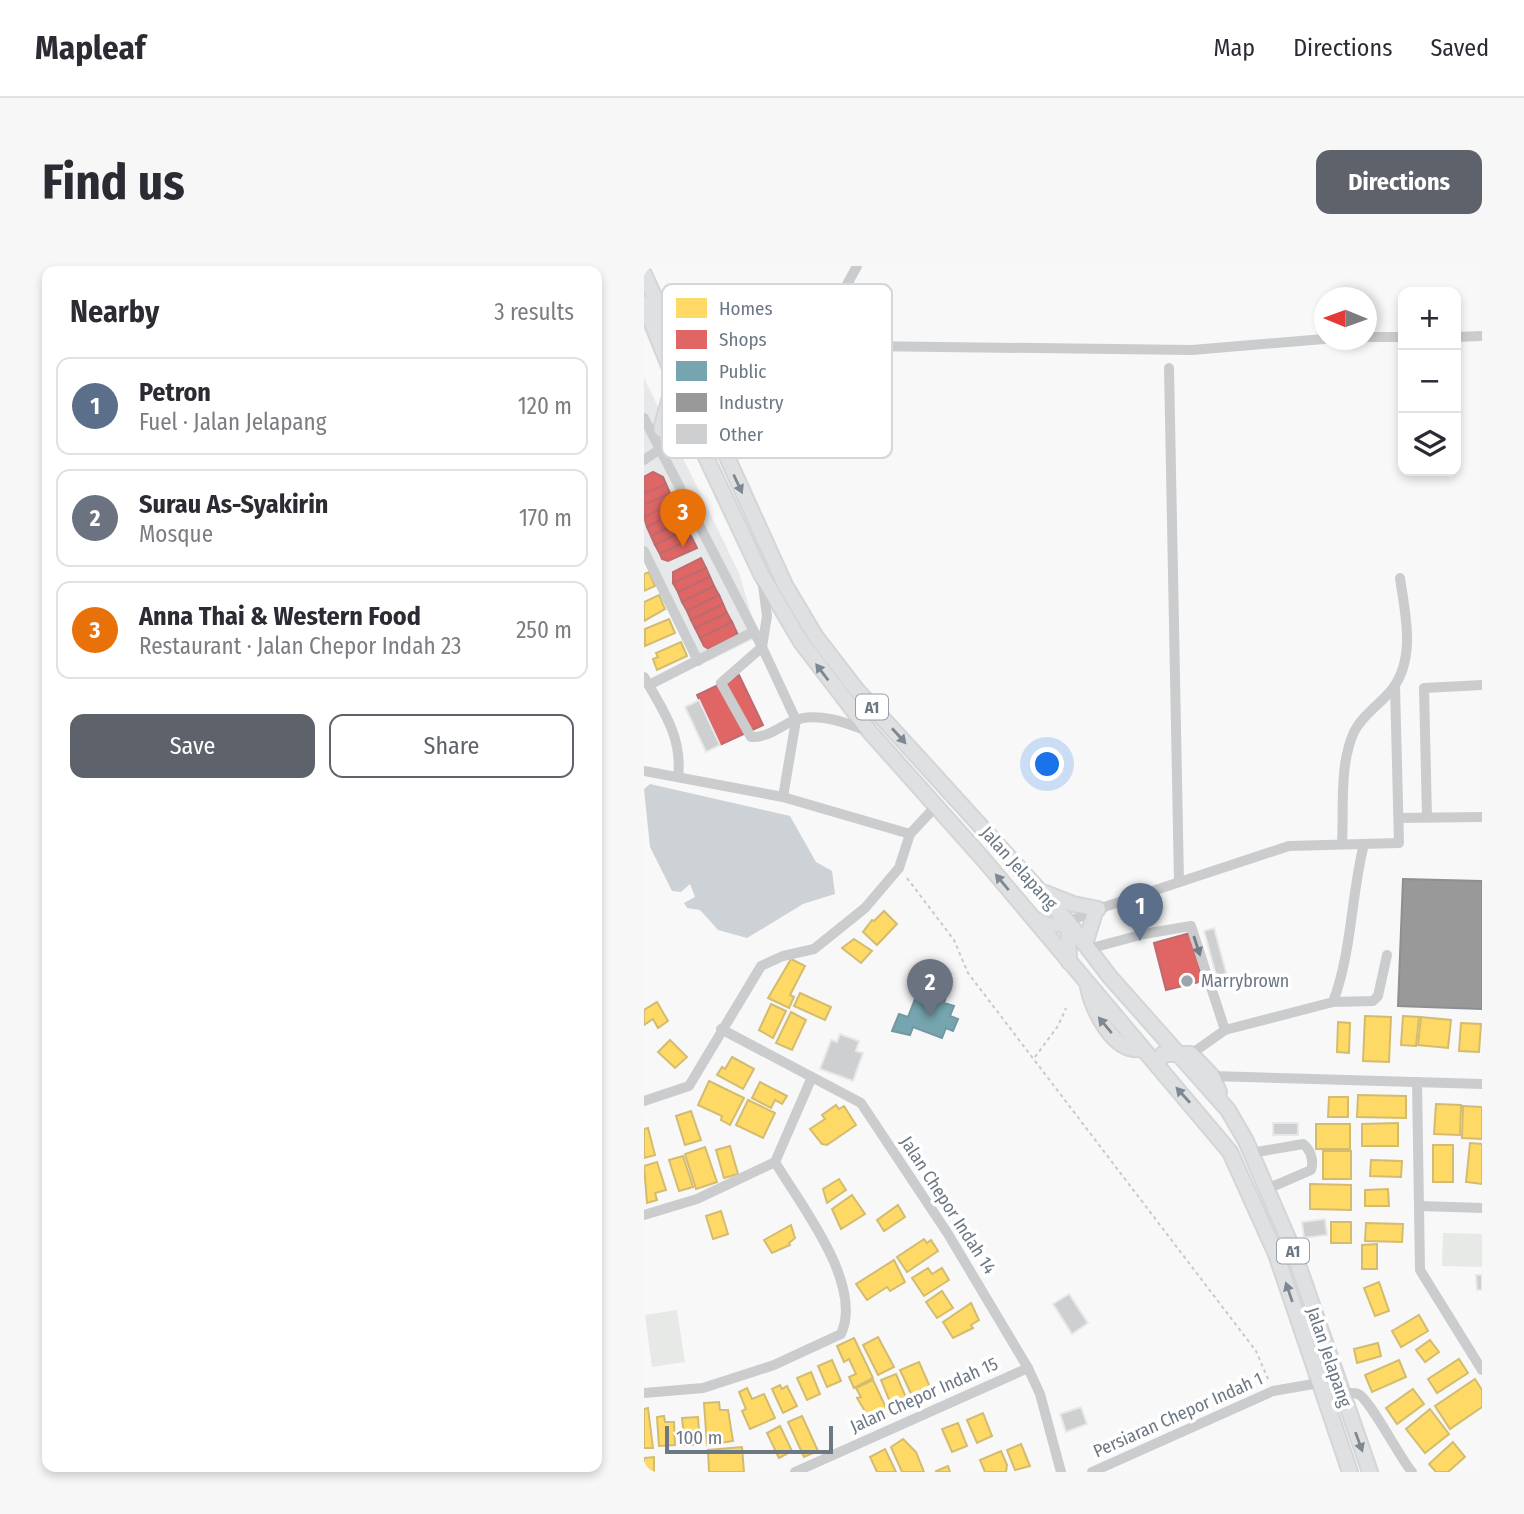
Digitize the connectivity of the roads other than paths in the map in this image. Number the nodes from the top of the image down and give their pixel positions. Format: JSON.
{"nodes":[{"id":1,"x":857,"y":266,"type":"edge"},
{"id":2,"x":644,"y":274,"type":"edge"},
{"id":3,"x":847,"y":284,"type":"edge"},
{"id":4,"x":644,"y":304,"type":"edge"},
{"id":5,"x":662,"y":323,"type":"edge"},
{"id":6,"x":1377,"y":337,"type":"edge"},
{"id":7,"x":1398,"y":337,"type":"edge"},
{"id":8,"x":1461,"y":337,"type":"edge"},
{"id":9,"x":1482,"y":337,"type":"edge"},
{"id":10,"x":662,"y":339,"type":"edge"},
{"id":11,"x":1314,"y":340,"type":"edge"},
{"id":12,"x":892,"y":346,"type":"edge"},
{"id":13,"x":1169,"y":368,"type":"dead end"},
{"id":14,"x":662,"y":408,"type":"edge"},
{"id":15,"x":650,"y":427,"type":"edge"},
{"id":16,"x":660,"y":449,"type":"junction"},
{"id":17,"x":662,"y":453,"type":"edge"},
{"id":18,"x":665,"y":458,"type":"edge"},
{"id":19,"x":707,"y":458,"type":"edge"},
{"id":20,"x":726,"y":458,"type":"edge"},
{"id":21,"x":644,"y":460,"type":"edge"},
{"id":22,"x":644,"y":551,"type":"edge"},
{"id":23,"x":761,"y":574,"type":"junction"},
{"id":24,"x":1400,"y":578,"type":"dead end"},
{"id":25,"x":753,"y":632,"type":"junction"},
{"id":26,"x":762,"y":647,"type":"junction"},
{"id":27,"x":698,"y":661,"type":"junction"},
{"id":28,"x":646,"y":681,"type":"edge"},
{"id":29,"x":1482,"y":685,"type":"edge"},
{"id":30,"x":1395,"y":686,"type":"junction"},
{"id":31,"x":796,"y":720,"type":"junction"},
{"id":32,"x":870,"y":732,"type":"junction"},
{"id":33,"x":644,"y":771,"type":"edge"},
{"id":34,"x":678,"y":777,"type":"junction"},
{"id":35,"x":783,"y":797,"type":"junction"},
{"id":36,"x":936,"y":806,"type":"junction"},
{"id":37,"x":1427,"y":817,"type":"junction"},
{"id":38,"x":1482,"y":817,"type":"edge"},
{"id":39,"x":1399,"y":818,"type":"junction"},
{"id":40,"x":910,"y":834,"type":"junction"},
{"id":41,"x":1342,"y":844,"type":"junction"},
{"id":42,"x":1364,"y":844,"type":"junction"},
{"id":43,"x":1179,"y":882,"type":"junction"},
{"id":44,"x":1041,"y":891,"type":"junction"},
{"id":45,"x":1131,"y":898,"type":"junction"},
{"id":46,"x":1097,"y":909,"type":"junction"},
{"id":47,"x":1033,"y":918,"type":"junction"},
{"id":48,"x":1068,"y":922,"type":"junction"},
{"id":49,"x":1144,"y":934,"type":"junction"},
{"id":50,"x":1086,"y":947,"type":"junction"},
{"id":51,"x":1387,"y":955,"type":"dead end"},
{"id":52,"x":1069,"y":962,"type":"junction"},
{"id":53,"x":1333,"y":1002,"type":"junction"},
{"id":54,"x":721,"y":1029,"type":"junction"},
{"id":55,"x":1225,"y":1030,"type":"junction"},
{"id":56,"x":1183,"y":1053,"type":"junction"},
{"id":57,"x":1157,"y":1065,"type":"junction"},
{"id":58,"x":1212,"y":1076,"type":"junction"},
{"id":59,"x":812,"y":1077,"type":"junction"},
{"id":60,"x":1417,"y":1082,"type":"junction"},
{"id":61,"x":1482,"y":1084,"type":"edge"},
{"id":62,"x":644,"y":1101,"type":"edge"},
{"id":63,"x":1228,"y":1110,"type":"junction"},
{"id":64,"x":1251,"y":1153,"type":"junction"},
{"id":65,"x":775,"y":1162,"type":"junction"},
{"id":66,"x":1267,"y":1189,"type":"junction"},
{"id":67,"x":1420,"y":1206,"type":"junction"},
{"id":68,"x":1482,"y":1208,"type":"edge"},
{"id":69,"x":644,"y":1215,"type":"edge"},
{"id":70,"x":1028,"y":1368,"type":"junction"},
{"id":71,"x":1482,"y":1370,"type":"edge"},
{"id":72,"x":1319,"y":1382,"type":"junction"},
{"id":73,"x":644,"y":1393,"type":"edge"},
{"id":74,"x":1341,"y":1393,"type":"junction"},
{"id":75,"x":795,"y":1472,"type":"edge"},
{"id":76,"x":1061,"y":1472,"type":"edge"},
{"id":77,"x":1092,"y":1472,"type":"edge"},
{"id":78,"x":1350,"y":1472,"type":"edge"},
{"id":79,"x":1370,"y":1472,"type":"edge"},
{"id":80,"x":1412,"y":1472,"type":"edge"}],
"edges":[{"from":1,"to":3,"type":"street"},
{"from":2,"to":5,"type":"main road","name":"Jalan Jelapang","number":"A1"},
{"from":4,"to":10,"type":"main road","name":"Jalan Jelapang","number":"A1"},
{"from":6,"to":7,"type":"street"},
{"from":8,"to":9,"type":"street"},
{"from":11,"to":12,"type":"street"},
{"from":13,"to":43,"type":"street"},
{"from":14,"to":15,"type":"main road"},
{"from":15,"to":16,"type":"street"},
{"from":16,"to":17,"type":"street"},
{"from":16,"to":21,"type":"street"},
{"from":18,"to":25,"type":"street"},
{"from":19,"to":23,"type":"main road","name":"Jalan Jelapang","number":"A1"},
{"from":20,"to":44,"type":"main road","name":"Jalan Jelapang","number":"A1","one_way":true},
{"from":22,"to":27,"type":"street"},
{"from":23,"to":26,"type":"street"},
{"from":32,"to":23,"type":"main road","name":"Jalan Jelapang","number":"A1","one_way":true},
{"from":24,"to":30,"type":"street"},
{"from":25,"to":26,"type":"street"},
{"from":25,"to":27,"type":"street"},
{"from":26,"to":31,"type":"street"},
{"from":26,"to":31,"type":"street"},
{"from":27,"to":28,"type":"street"},
{"from":28,"to":34,"type":"street"},
{"from":29,"to":37,"type":"street"},
{"from":30,"to":39,"type":"street"},
{"from":30,"to":41,"type":"street"},
{"from":31,"to":32,"type":"street"},
{"from":31,"to":35,"type":"street"},
{"from":32,"to":36,"type":"main road","name":"Jalan Jelapang","number":"A1"},
{"from":33,"to":34,"type":"street"},
{"from":34,"to":35,"type":"street"},
{"from":35,"to":40,"type":"street"},
{"from":36,"to":40,"type":"street"},
{"from":47,"to":36,"type":"main road","name":"Jalan Jelapang","number":"A1","one_way":true},
{"from":37,"to":38,"type":"street"},
{"from":37,"to":39,"type":"street"},
{"from":39,"to":42,"type":"street"},
{"from":40,"to":54,"type":"street"},
{"from":41,"to":42,"type":"street"},
{"from":41,"to":43,"type":"street"},
{"from":42,"to":53,"type":"street"},
{"from":43,"to":45,"type":"street"},
{"from":44,"to":46,"type":"main road"},
{"from":44,"to":48,"type":"main road","name":"Jalan Jelapang","number":"A1"},
{"from":45,"to":46,"type":"street"},
{"from":45,"to":49,"type":"street"},
{"from":46,"to":48,"type":"street"},
{"from":46,"to":50,"type":"main road"},
{"from":47,"to":48,"type":"main road"},
{"from":47,"to":52,"type":"main road","name":"Jalan Jelapang","number":"A1"},
{"from":48,"to":50,"type":"main road","name":"Jalan Jelapang","number":"A1"},
{"from":48,"to":52,"type":"main road"},
{"from":49,"to":50,"type":"street"},
{"from":49,"to":55,"type":"street","one_way":true},
{"from":50,"to":56,"type":"main road","name":"Jalan Jelapang","number":"A1"},
{"from":51,"to":53,"type":"street"},
{"from":57,"to":52,"type":"main road","name":"Jalan Jelapang","number":"A1","one_way":true},
{"from":53,"to":55,"type":"street"},
{"from":54,"to":59,"type":"street","name":"Jalan Chepor Indah 14"},
{"from":54,"to":62,"type":"street"},
{"from":55,"to":56,"type":"street"},
{"from":56,"to":57,"type":"main road"},
{"from":56,"to":58,"type":"main road"},
{"from":56,"to":63,"type":"main road","name":"Jalan Jelapang","number":"A1"},
{"from":72,"to":57,"type":"main road","name":"Jalan Jelapang","number":"A1","one_way":true},
{"from":58,"to":60,"type":"street"},
{"from":58,"to":63,"type":"main road"},
{"from":59,"to":65,"type":"street"},
{"from":59,"to":70,"type":"street","name":"Jalan Chepor Indah 14"},
{"from":60,"to":61,"type":"street"},
{"from":60,"to":67,"type":"street"},
{"from":63,"to":64,"type":"main road","name":"Jalan Jelapang","number":"A1"},
{"from":64,"to":66,"type":"main road","name":"Jalan Jelapang","number":"A1"},
{"from":64,"to":66,"type":"street"},
{"from":65,"to":69,"type":"street"},
{"from":65,"to":73,"type":"street"},
{"from":66,"to":74,"type":"main road","name":"Jalan Jelapang","number":"A1"},
{"from":67,"to":68,"type":"street"},
{"from":67,"to":71,"type":"street"},
{"from":70,"to":75,"type":"street","name":"Jalan Chepor Indah 15"},
{"from":70,"to":76,"type":"street","name":"Jalan Chepor Indah 14"},
{"from":72,"to":77,"type":"street","name":"Persiaran Chepor Indah 1"},
{"from":72,"to":78,"type":"main road","name":"Jalan Jelapang","number":"A1"},
{"from":74,"to":79,"type":"main road","name":"Jalan Jelapang","number":"A1","one_way":true},
{"from":74,"to":80,"type":"street"}]}
